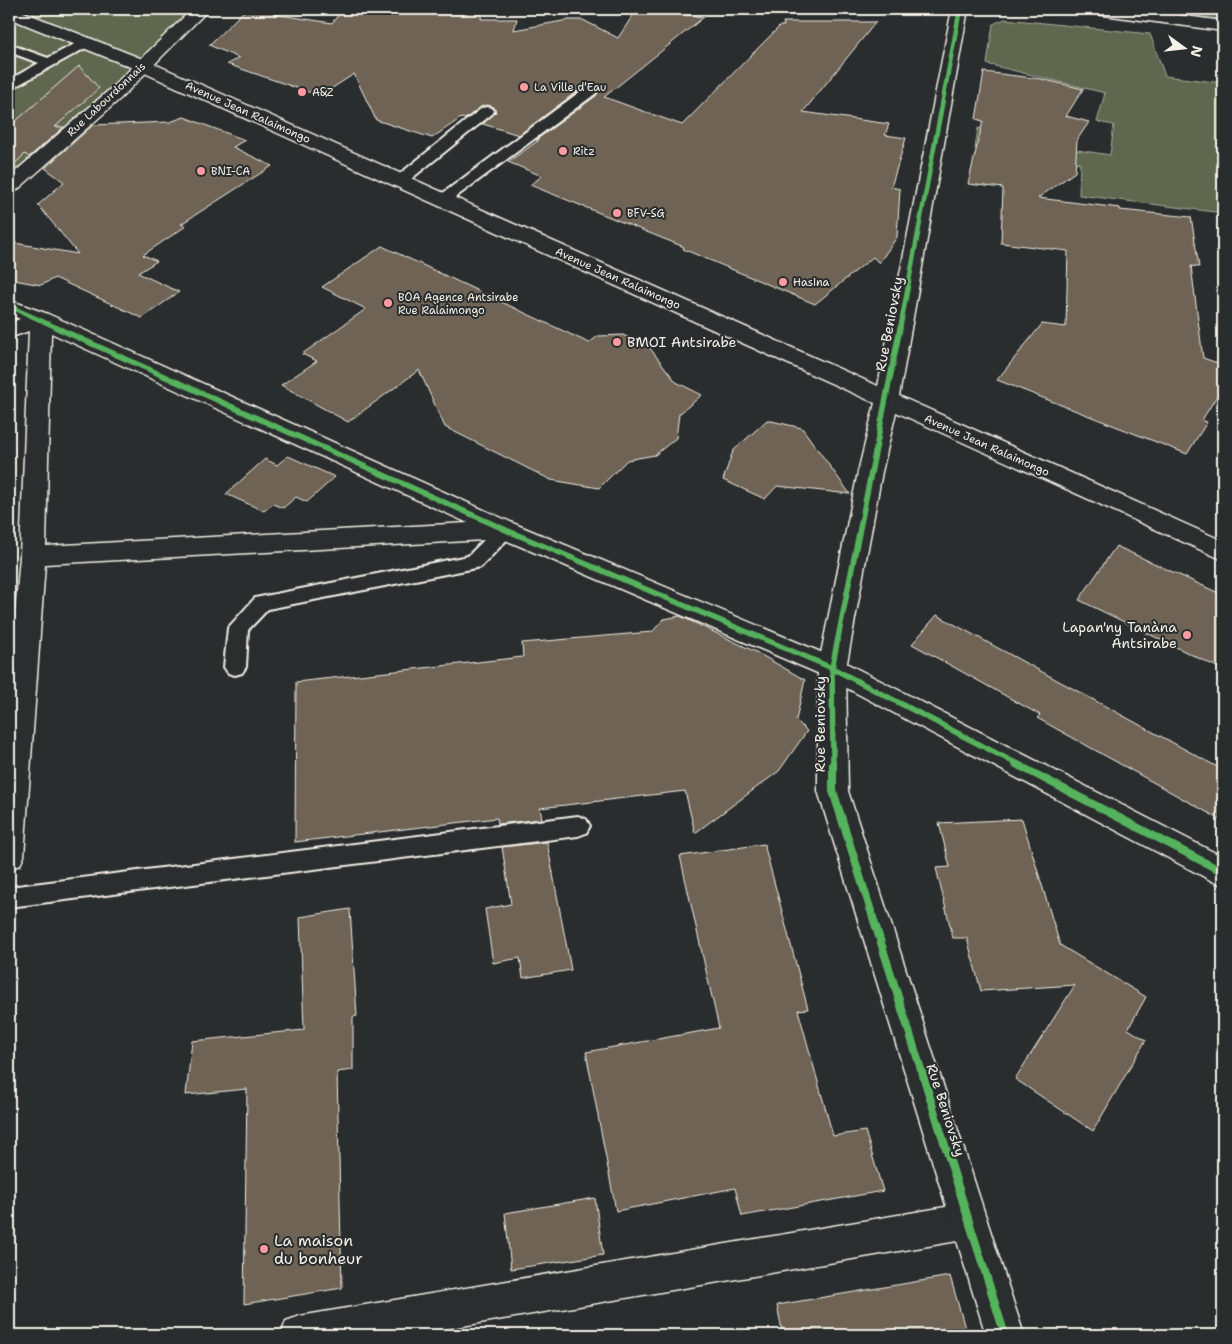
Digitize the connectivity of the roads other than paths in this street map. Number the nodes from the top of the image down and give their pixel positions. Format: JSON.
{"nodes":[{"id":1,"x":201,"y":9,"type":"edge"},
{"id":2,"x":960,"y":9,"type":"edge"},
{"id":3,"x":1096,"y":9,"type":"edge"},
{"id":4,"x":9,"y":12,"type":"edge"},
{"id":5,"x":1223,"y":26,"type":"edge"},
{"id":6,"x":86,"y":42,"type":"junction"},
{"id":7,"x":9,"y":48,"type":"edge"},
{"id":8,"x":50,"y":63,"type":"junction"},
{"id":9,"x":144,"y":66,"type":"junction"},
{"id":10,"x":9,"y":86,"type":"edge"},
{"id":11,"x":590,"y":91,"type":"dead end"},
{"id":12,"x":487,"y":112,"type":"dead end"},
{"id":13,"x":401,"y":180,"type":"junction"},
{"id":14,"x":9,"y":187,"type":"edge"},
{"id":15,"x":444,"y":199,"type":"junction"},
{"id":16,"x":9,"y":306,"type":"edge"},
{"id":17,"x":40,"y":319,"type":"junction"},
{"id":18,"x":9,"y":330,"type":"edge"},
{"id":19,"x":887,"y":400,"type":"junction"},
{"id":20,"x":506,"y":530,"type":"junction"},
{"id":21,"x":1223,"y":551,"type":"edge"},
{"id":22,"x":33,"y":556,"type":"junction"},
{"id":23,"x":235,"y":667,"type":"dead end"},
{"id":24,"x":832,"y":668,"type":"junction"},
{"id":25,"x":578,"y":826,"type":"dead end"},
{"id":26,"x":9,"y":856,"type":"edge"},
{"id":27,"x":1223,"y":872,"type":"edge"},
{"id":28,"x":9,"y":898,"type":"edge"},
{"id":29,"x":969,"y":1221,"type":"junction"},
{"id":30,"x":300,"y":1335,"type":"edge"},
{"id":31,"x":1005,"y":1335,"type":"edge"}],
"edges":[{"from":1,"to":9,"type":"street","name":"Rue Labourdonnais"},
{"from":2,"to":19,"type":"street","name":"Rue Beniovsky"},
{"from":3,"to":5,"type":"street"},
{"from":4,"to":6,"type":"street","name":"Avenue Jean Ralaimongo"},
{"from":6,"to":8,"type":"lane"},
{"from":6,"to":9,"type":"street","name":"Avenue Jean Ralaimongo"},
{"from":7,"to":8,"type":"lane"},
{"from":8,"to":10,"type":"lane"},
{"from":9,"to":13,"type":"street","name":"Avenue Jean Ralaimongo"},
{"from":9,"to":14,"type":"street","name":"Rue Labourdonnais"},
{"from":11,"to":15,"type":"lane"},
{"from":12,"to":13,"type":"lane"},
{"from":13,"to":15,"type":"street","name":"Avenue Jean Ralaimongo"},
{"from":15,"to":19,"type":"street","name":"Avenue Jean Ralaimongo"},
{"from":16,"to":17,"type":"street"},
{"from":17,"to":18,"type":"street"},
{"from":17,"to":20,"type":"street"},
{"from":17,"to":22,"type":"street"},
{"from":19,"to":21,"type":"street","name":"Avenue Jean Ralaimongo"},
{"from":19,"to":24,"type":"street","name":"Rue Beniovsky"},
{"from":20,"to":22,"type":"street"},
{"from":20,"to":23,"type":"lane"},
{"from":20,"to":24,"type":"street"},
{"from":22,"to":26,"type":"street"},
{"from":24,"to":27,"type":"street"},
{"from":24,"to":29,"type":"street","name":"Rue Beniovsky"},
{"from":25,"to":28,"type":"lane"},
{"from":29,"to":30,"type":"street"},
{"from":29,"to":31,"type":"street","name":"Rue Beniovsky"}]}
